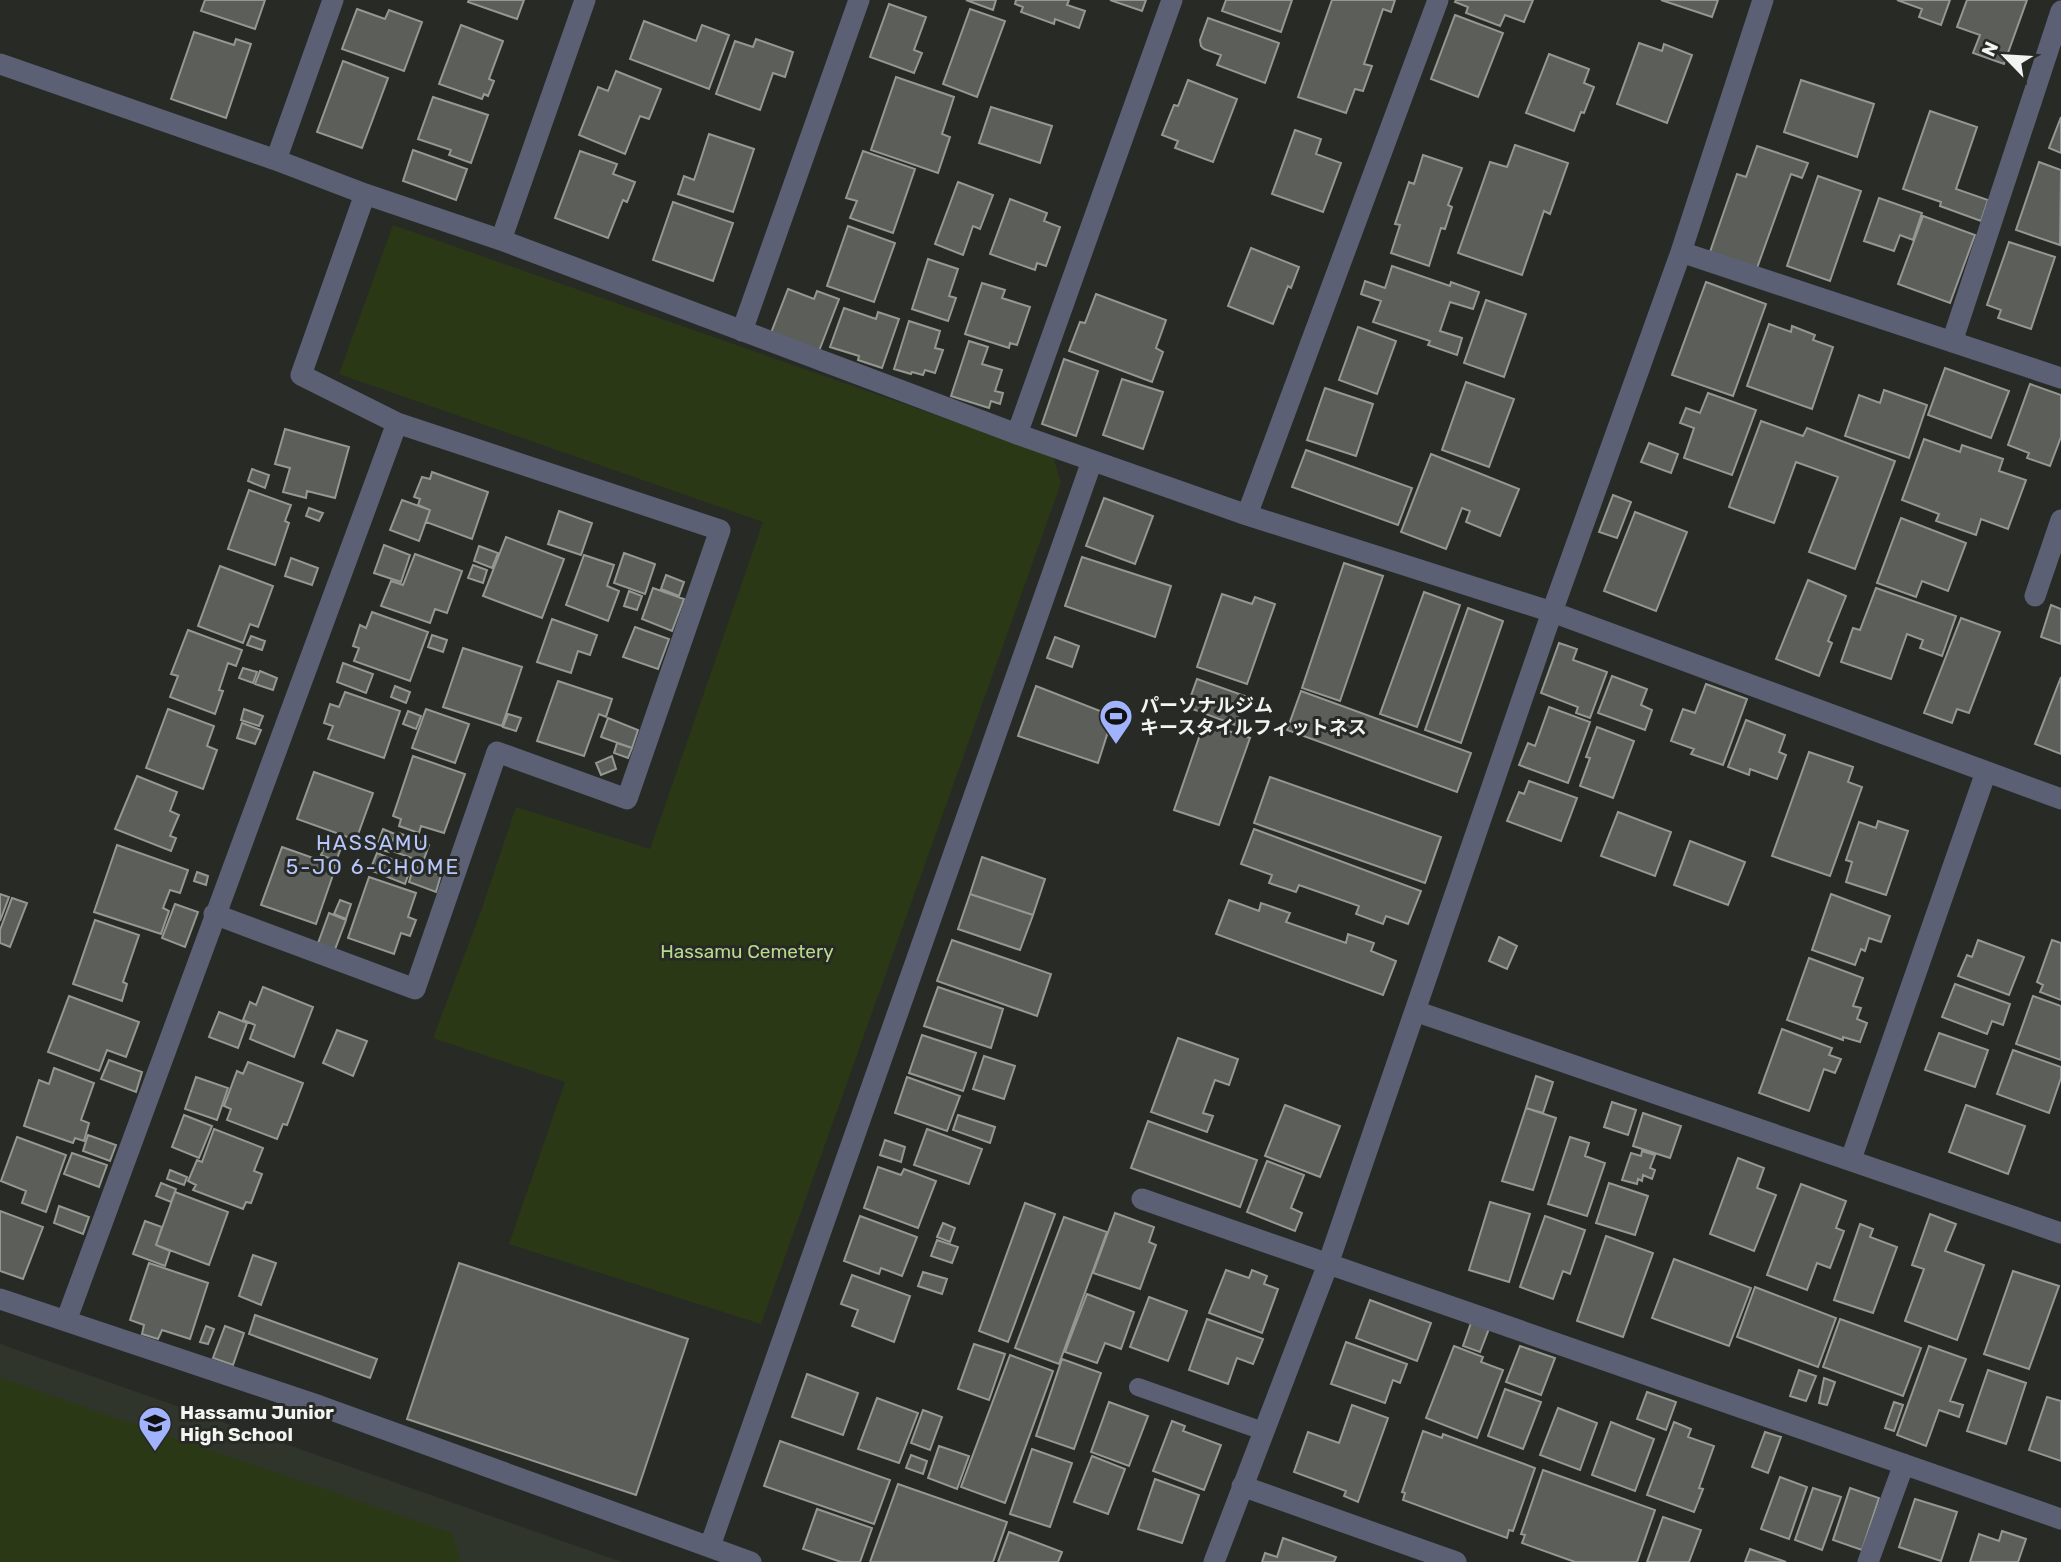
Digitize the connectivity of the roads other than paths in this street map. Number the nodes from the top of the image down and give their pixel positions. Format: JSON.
{"nodes":[{"id":1,"x":333,"y":0,"type":"edge"},
{"id":2,"x":585,"y":0,"type":"edge"},
{"id":3,"x":859,"y":0,"type":"edge"},
{"id":4,"x":1172,"y":0,"type":"edge"},
{"id":5,"x":1438,"y":0,"type":"edge"},
{"id":6,"x":1763,"y":0,"type":"edge"},
{"id":7,"x":2061,"y":11,"type":"edge"},
{"id":8,"x":0,"y":64,"type":"edge"},
{"id":9,"x":276,"y":160,"type":"junction"},
{"id":10,"x":365,"y":194,"type":"junction"},
{"id":11,"x":500,"y":240,"type":"junction"},
{"id":12,"x":1681,"y":253,"type":"junction"},
{"id":13,"x":742,"y":331,"type":"junction"},
{"id":14,"x":1952,"y":342,"type":"junction"},
{"id":15,"x":2061,"y":378,"type":"edge"},
{"id":16,"x":397,"y":423,"type":"junction"},
{"id":17,"x":1017,"y":434,"type":"junction"},
{"id":18,"x":1092,"y":461,"type":"junction"},
{"id":19,"x":1247,"y":514,"type":"junction"},
{"id":20,"x":2061,"y":520,"type":"edge"},
{"id":21,"x":2035,"y":596,"type":"dead end"},
{"id":22,"x":1552,"y":612,"type":"junction"},
{"id":23,"x":1986,"y":772,"type":"junction"},
{"id":24,"x":2061,"y":799,"type":"edge"},
{"id":25,"x":215,"y":914,"type":"junction"},
{"id":26,"x":1415,"y":1011,"type":"junction"},
{"id":27,"x":1851,"y":1159,"type":"junction"},
{"id":28,"x":1142,"y":1199,"type":"dead end"},
{"id":29,"x":2061,"y":1233,"type":"edge"},
{"id":30,"x":1328,"y":1264,"type":"junction"},
{"id":31,"x":0,"y":1299,"type":"edge"},
{"id":32,"x":66,"y":1321,"type":"junction"},
{"id":33,"x":1138,"y":1387,"type":"dead end"},
{"id":34,"x":1264,"y":1431,"type":"junction"},
{"id":35,"x":1904,"y":1464,"type":"junction"},
{"id":36,"x":1242,"y":1486,"type":"junction"},
{"id":37,"x":2061,"y":1519,"type":"edge"},
{"id":38,"x":709,"y":1546,"type":"junction"},
{"id":39,"x":751,"y":1562,"type":"edge"},
{"id":40,"x":1214,"y":1562,"type":"edge"},
{"id":41,"x":1456,"y":1562,"type":"edge"},
{"id":42,"x":1868,"y":1562,"type":"edge"}],
"edges":[{"from":1,"to":9,"type":"street"},
{"from":2,"to":11,"type":"street"},
{"from":3,"to":13,"type":"street"},
{"from":4,"to":17,"type":"street"},
{"from":5,"to":19,"type":"street"},
{"from":6,"to":12,"type":"street"},
{"from":7,"to":14,"type":"street"},
{"from":8,"to":9,"type":"street"},
{"from":9,"to":10,"type":"street"},
{"from":10,"to":11,"type":"street"},
{"from":10,"to":16,"type":"street"},
{"from":11,"to":13,"type":"street"},
{"from":12,"to":14,"type":"street"},
{"from":12,"to":22,"type":"street"},
{"from":13,"to":17,"type":"street"},
{"from":14,"to":15,"type":"street"},
{"from":16,"to":25,"type":"street"},
{"from":16,"to":25,"type":"street"},
{"from":17,"to":18,"type":"street"},
{"from":18,"to":19,"type":"street"},
{"from":18,"to":38,"type":"street"},
{"from":19,"to":22,"type":"street"},
{"from":20,"to":21,"type":"street"},
{"from":22,"to":23,"type":"street"},
{"from":22,"to":26,"type":"street"},
{"from":23,"to":24,"type":"street"},
{"from":23,"to":27,"type":"street"},
{"from":25,"to":32,"type":"street"},
{"from":26,"to":27,"type":"street"},
{"from":26,"to":30,"type":"street"},
{"from":27,"to":29,"type":"street"},
{"from":28,"to":30,"type":"street"},
{"from":30,"to":34,"type":"street"},
{"from":30,"to":35,"type":"street"},
{"from":31,"to":32,"type":"street"},
{"from":32,"to":38,"type":"street"},
{"from":33,"to":34,"type":"lane"},
{"from":34,"to":36,"type":"street"},
{"from":35,"to":37,"type":"street"},
{"from":35,"to":42,"type":"street"},
{"from":36,"to":40,"type":"street"},
{"from":36,"to":41,"type":"street"},
{"from":38,"to":39,"type":"street"}]}
